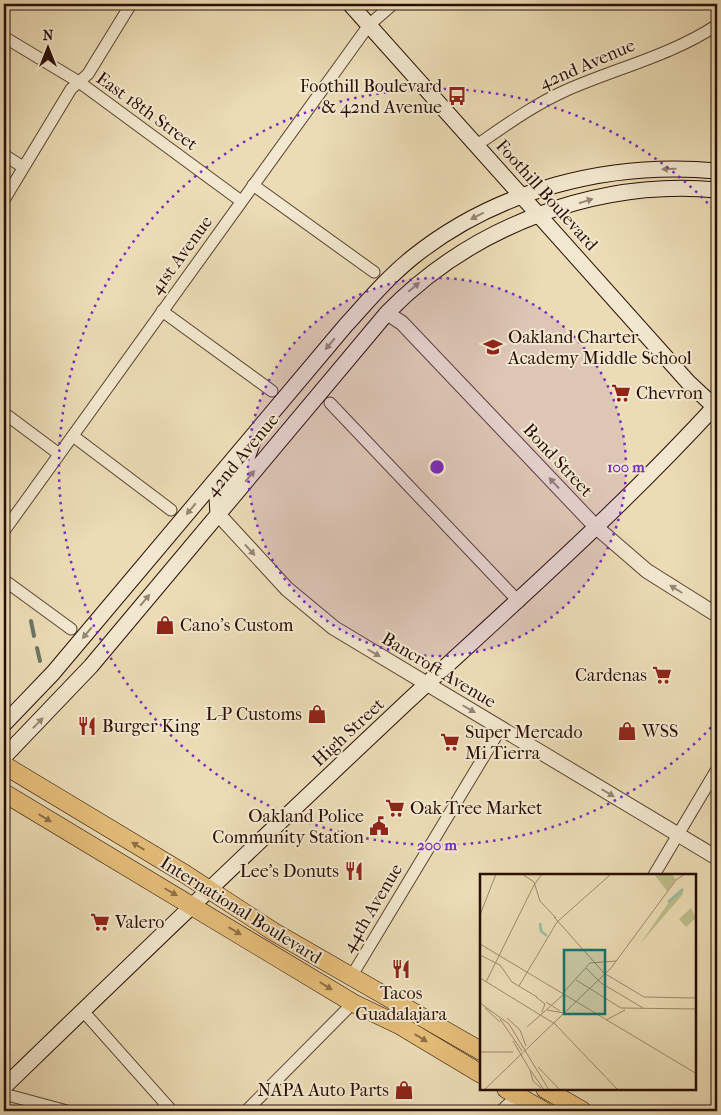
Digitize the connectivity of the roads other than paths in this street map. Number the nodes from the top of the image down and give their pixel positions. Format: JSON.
{"nodes":[{"id":1,"x":131,"y":4,"type":"edge"},
{"id":2,"x":350,"y":4,"type":"edge"},
{"id":3,"x":393,"y":4,"type":"edge"},
{"id":4,"x":369,"y":25,"type":"junction"},
{"id":5,"x":717,"y":25,"type":"edge"},
{"id":6,"x":4,"y":37,"type":"edge"},
{"id":7,"x":79,"y":82,"type":"junction"},
{"id":8,"x":476,"y":145,"type":"junction"},
{"id":9,"x":4,"y":155,"type":"edge"},
{"id":10,"x":22,"y":166,"type":"junction"},
{"id":11,"x":717,"y":171,"type":"edge"},
{"id":12,"x":253,"y":185,"type":"junction"},
{"id":13,"x":717,"y":190,"type":"edge"},
{"id":14,"x":522,"y":196,"type":"junction"},
{"id":15,"x":4,"y":200,"type":"edge"},
{"id":16,"x":241,"y":201,"type":"junction"},
{"id":17,"x":539,"y":216,"type":"junction"},
{"id":18,"x":374,"y":272,"type":"dead end"},
{"id":19,"x":162,"y":312,"type":"junction"},
{"id":20,"x":387,"y":313,"type":"junction"},
{"id":21,"x":346,"y":325,"type":"junction"},
{"id":22,"x":272,"y":391,"type":"dead end"},
{"id":23,"x":330,"y":404,"type":"dead end"},
{"id":24,"x":716,"y":407,"type":"edge"},
{"id":25,"x":4,"y":413,"type":"edge"},
{"id":26,"x":255,"y":434,"type":"junction"},
{"id":27,"x":73,"y":436,"type":"junction"},
{"id":28,"x":59,"y":454,"type":"junction"},
{"id":29,"x":171,"y":510,"type":"dead end"},
{"id":30,"x":218,"y":514,"type":"junction"},
{"id":31,"x":596,"y":527,"type":"junction"},
{"id":32,"x":4,"y":531,"type":"edge"},
{"id":33,"x":4,"y":580,"type":"edge"},
{"id":34,"x":519,"y":602,"type":"junction"},
{"id":35,"x":717,"y":615,"type":"edge"},
{"id":36,"x":71,"y":629,"type":"dead end"},
{"id":37,"x":427,"y":684,"type":"junction"},
{"id":38,"x":4,"y":724,"type":"edge"},
{"id":39,"x":501,"y":728,"type":"junction"},
{"id":40,"x":4,"y":757,"type":"edge"},
{"id":41,"x":4,"y":765,"type":"edge"},
{"id":42,"x":717,"y":769,"type":"edge"},
{"id":43,"x":4,"y":793,"type":"edge"},
{"id":44,"x":678,"y":835,"type":"junction"},
{"id":45,"x":717,"y":858,"type":"edge"},
{"id":46,"x":655,"y":874,"type":"edge"},
{"id":47,"x":210,"y":889,"type":"junction"},
{"id":48,"x":194,"y":905,"type":"junction"},
{"id":49,"x":351,"y":977,"type":"junction"},
{"id":50,"x":353,"y":1003,"type":"junction"},
{"id":51,"x":82,"y":1011,"type":"junction"},
{"id":52,"x":480,"y":1050,"type":"edge"},
{"id":53,"x":480,"y":1073,"type":"edge"},
{"id":54,"x":4,"y":1087,"type":"edge"},
{"id":55,"x":547,"y":1090,"type":"edge"},
{"id":56,"x":511,"y":1092,"type":"edge"},
{"id":57,"x":4,"y":1094,"type":"edge"},
{"id":58,"x":160,"y":1098,"type":"junction"},
{"id":59,"x":67,"y":1111,"type":"edge"},
{"id":60,"x":159,"y":1111,"type":"edge"},
{"id":61,"x":172,"y":1111,"type":"edge"},
{"id":62,"x":246,"y":1111,"type":"edge"},
{"id":63,"x":501,"y":1111,"type":"edge"},
{"id":64,"x":544,"y":1111,"type":"edge"},
{"id":65,"x":583,"y":1111,"type":"edge"}],
"edges":[{"from":1,"to":7,"type":"street"},
{"from":2,"to":4,"type":"main road","name":"Foothill Boulevard"},
{"from":3,"to":4,"type":"street","name":"41st Avenue"},
{"from":4,"to":8,"type":"main road","name":"Foothill Boulevard"},
{"from":4,"to":12,"type":"street","name":"41st Avenue"},
{"from":5,"to":8,"type":"street","name":"42nd Avenue"},
{"from":6,"to":7,"type":"street","name":"East 18th Street"},
{"from":7,"to":10,"type":"street"},
{"from":7,"to":16,"type":"street","name":"East 18th Street"},
{"from":8,"to":14,"type":"main road","name":"Foothill Boulevard"},
{"from":9,"to":10,"type":"street"},
{"from":10,"to":15,"type":"street"},
{"from":11,"to":14,"type":"main road","name":"42nd Avenue","one_way":true},
{"from":12,"to":16,"type":"street","name":"41st Avenue"},
{"from":12,"to":18,"type":"street"},
{"from":17,"to":13,"type":"main road","name":"42nd Avenue","one_way":true},
{"from":14,"to":17,"type":"main road","name":"Foothill Boulevard"},
{"from":14,"to":21,"type":"main road","name":"42nd Avenue","one_way":true},
{"from":16,"to":19,"type":"street","name":"41st Avenue"},
{"from":20,"to":17,"type":"main road","name":"42nd Avenue","one_way":true},
{"from":17,"to":24,"type":"main road","name":"Foothill Boulevard"},
{"from":19,"to":22,"type":"street"},
{"from":19,"to":27,"type":"street","name":"41st Avenue"},
{"from":20,"to":21,"type":"main road"},
{"from":30,"to":20,"type":"main road","name":"42nd Avenue","one_way":true},
{"from":31,"to":20,"type":"street","name":"Bond Street","one_way":true},
{"from":21,"to":26,"type":"main road","name":"42nd Avenue","one_way":true},
{"from":23,"to":34,"type":"street"},
{"from":24,"to":31,"type":"main road","name":"High Street"},
{"from":25,"to":28,"type":"street"},
{"from":26,"to":30,"type":"main road"},
{"from":26,"to":38,"type":"main road","name":"42nd Avenue","one_way":true},
{"from":27,"to":28,"type":"street","name":"41st Avenue"},
{"from":27,"to":29,"type":"street"},
{"from":28,"to":32,"type":"street","name":"41st Avenue"},
{"from":30,"to":37,"type":"street","name":"Bancroft Avenue","one_way":true},
{"from":40,"to":30,"type":"main road","name":"42nd Avenue","one_way":true},
{"from":31,"to":34,"type":"main road","name":"High Street"},
{"from":35,"to":31,"type":"street","name":"Bond Street","one_way":true},
{"from":33,"to":36,"type":"street"},
{"from":34,"to":37,"type":"main road","name":"High Street"},
{"from":37,"to":39,"type":"street","name":"Bancroft Avenue","one_way":true},
{"from":37,"to":47,"type":"main road","name":"High Street"},
{"from":39,"to":44,"type":"street","name":"Bancroft Avenue","one_way":true},
{"from":39,"to":49,"type":"street","name":"44th Avenue"},
{"from":47,"to":41,"type":"main road","name":"International Boulevard","one_way":true},
{"from":42,"to":44,"type":"street"},
{"from":43,"to":48,"type":"main road","name":"International Boulevard","one_way":true},
{"from":44,"to":45,"type":"street","name":"Bancroft Avenue"},
{"from":44,"to":46,"type":"street"},
{"from":47,"to":48,"type":"main road","name":"High Street"},
{"from":47,"to":49,"type":"main road","name":"International Boulevard"},
{"from":48,"to":50,"type":"main road","name":"International Boulevard","one_way":true},
{"from":48,"to":51,"type":"main road","name":"High Street"},
{"from":49,"to":52,"type":"main road","name":"International Boulevard"},
{"from":50,"to":53,"type":"main road","name":"International Boulevard","one_way":true},
{"from":50,"to":62,"type":"street"},
{"from":51,"to":54,"type":"main road","name":"High Street"},
{"from":51,"to":58,"type":"street"},
{"from":55,"to":65,"type":"main road"},
{"from":56,"to":63,"type":"street"},
{"from":56,"to":64,"type":"main road"},
{"from":57,"to":59,"type":"street"},
{"from":58,"to":60,"type":"street"},
{"from":58,"to":61,"type":"street"}]}
